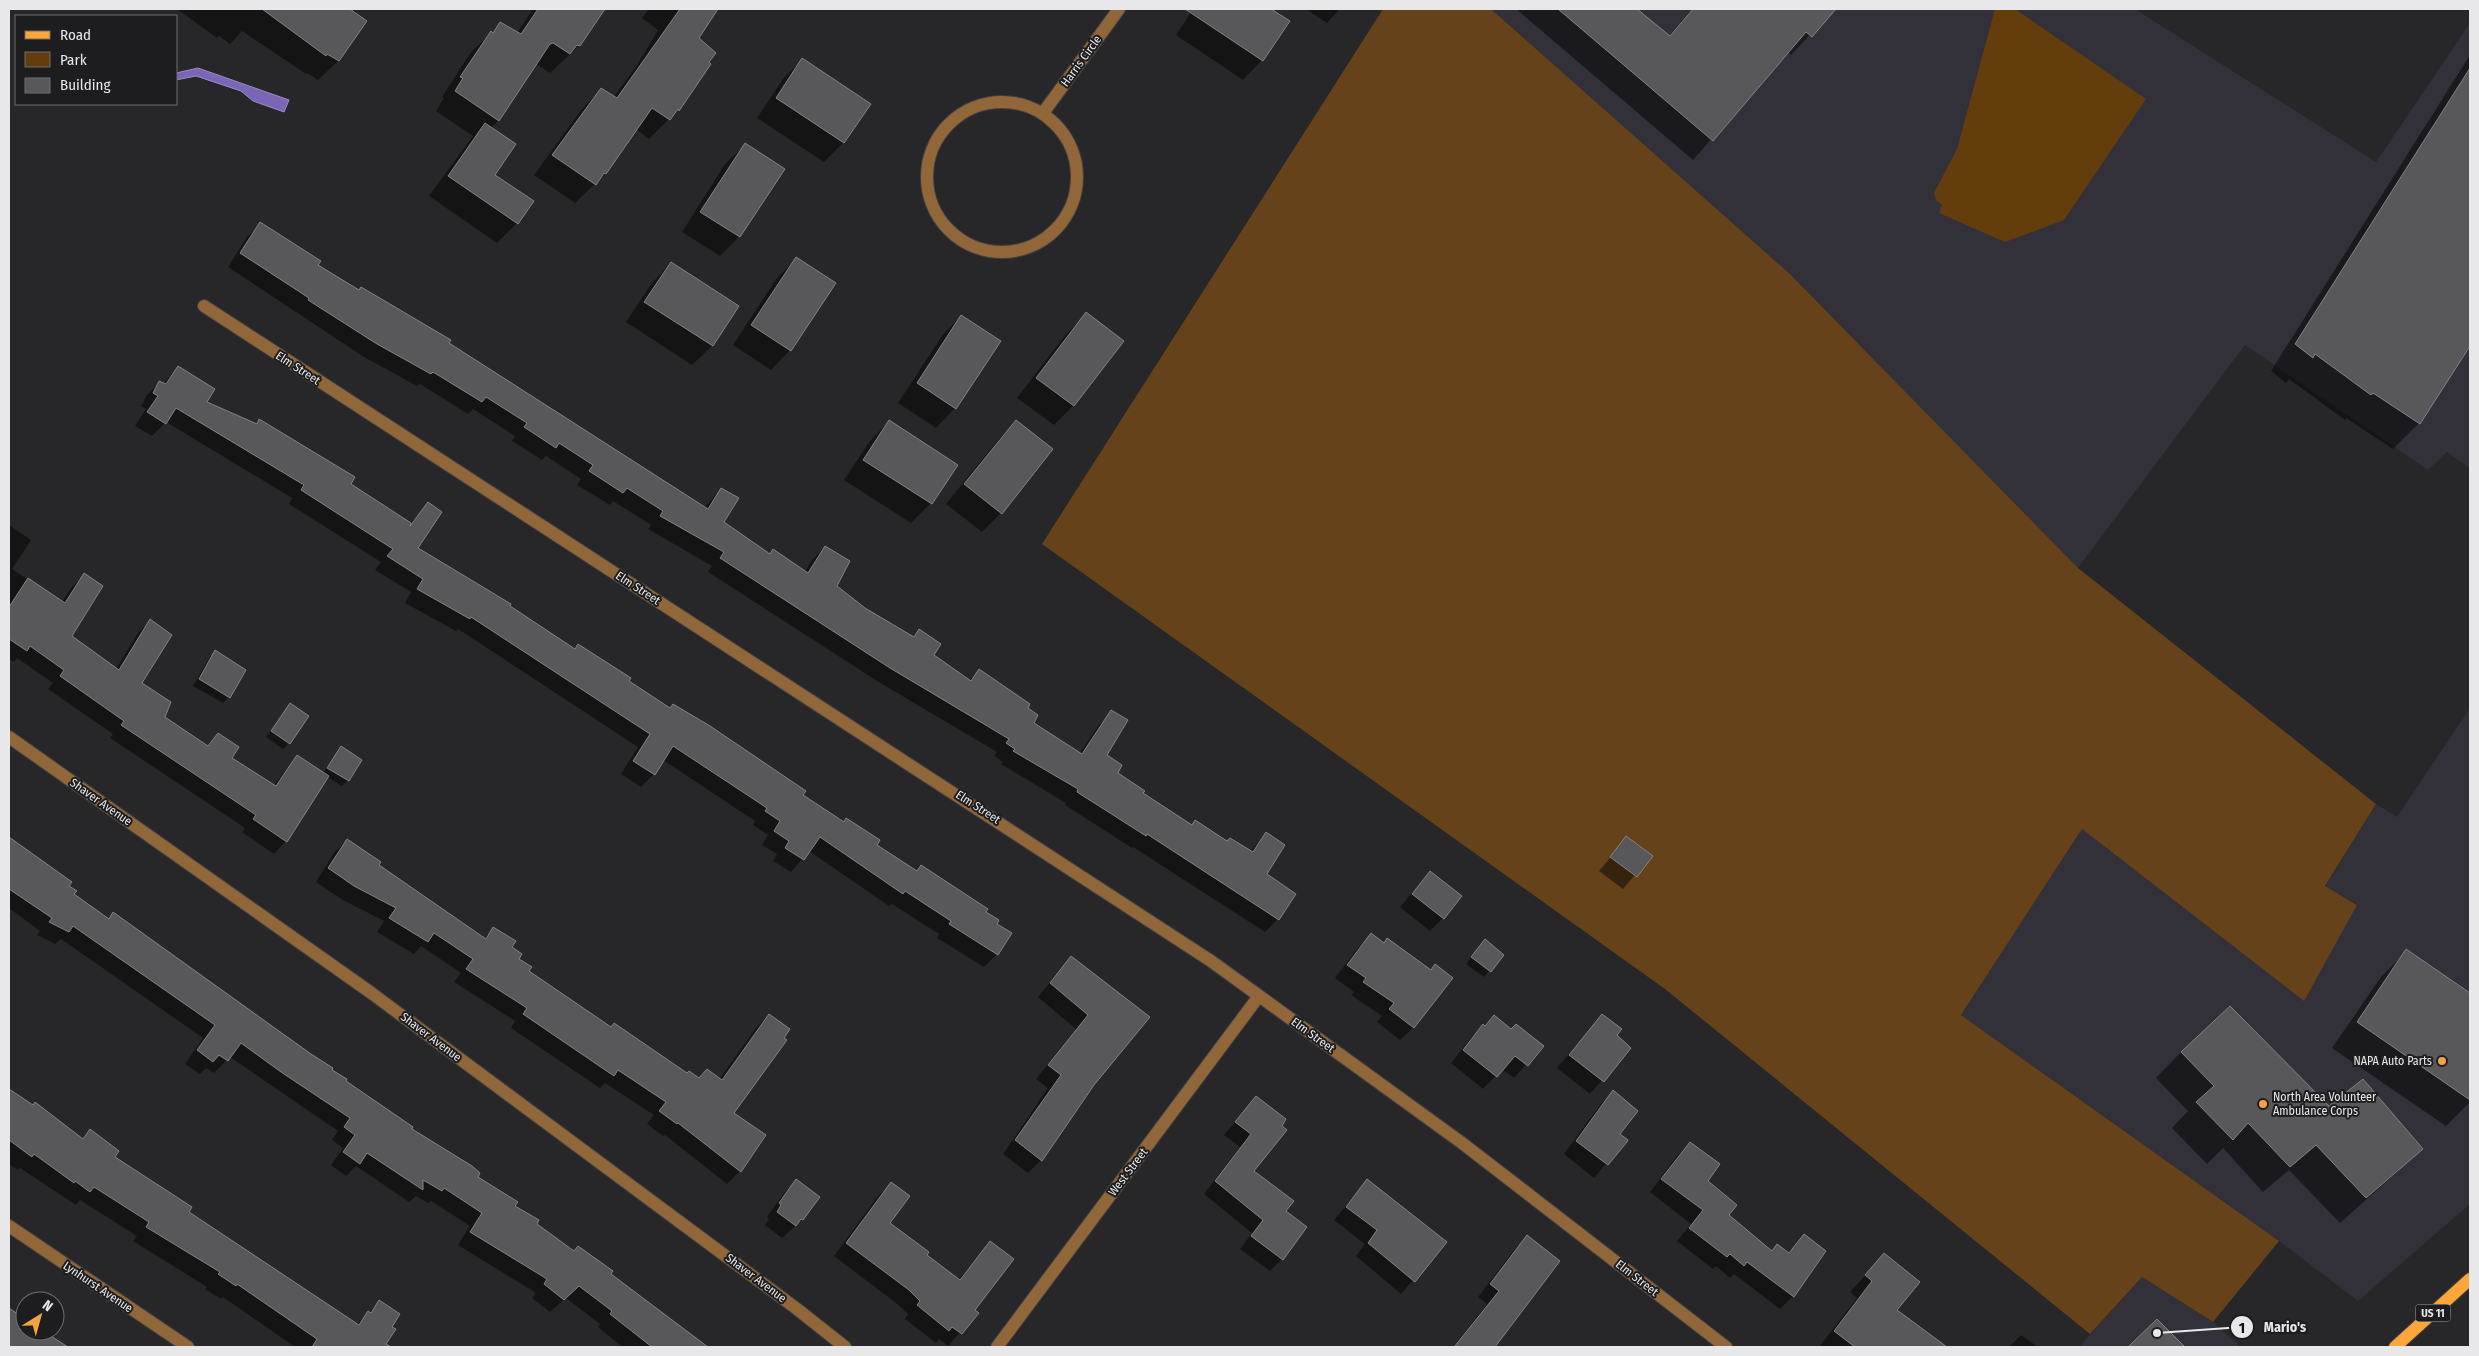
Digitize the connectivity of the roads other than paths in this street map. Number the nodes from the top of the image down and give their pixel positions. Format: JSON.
{"nodes":[{"id":1,"x":1119,"y":9,"type":"edge"},
{"id":2,"x":1044,"y":113,"type":"junction"},
{"id":3,"x":204,"y":306,"type":"dead end"},
{"id":4,"x":9,"y":737,"type":"edge"},
{"id":5,"x":1259,"y":996,"type":"junction"},
{"id":6,"x":9,"y":1226,"type":"edge"},
{"id":7,"x":2470,"y":1279,"type":"edge"},
{"id":8,"x":172,"y":1343,"type":"edge"},
{"id":9,"x":188,"y":1347,"type":"edge"},
{"id":10,"x":845,"y":1347,"type":"edge"},
{"id":11,"x":997,"y":1347,"type":"edge"},
{"id":12,"x":1726,"y":1347,"type":"edge"},
{"id":13,"x":2395,"y":1347,"type":"edge"}],
"edges":[{"from":1,"to":2,"type":"street","name":"Harris Circle"},
{"from":2,"to":2,"type":"street"},
{"from":3,"to":5,"type":"street","name":"Elm Street"},
{"from":4,"to":10,"type":"street","name":"Shaver Avenue"},
{"from":5,"to":11,"type":"street","name":"West Street"},
{"from":5,"to":12,"type":"street","name":"Elm Street"},
{"from":6,"to":8,"type":"street","name":"Lynhurst Avenue"},
{"from":7,"to":13,"type":"main road","number":"US 11"},
{"from":8,"to":9,"type":"street","name":"Lynhurst Avenue"}]}
